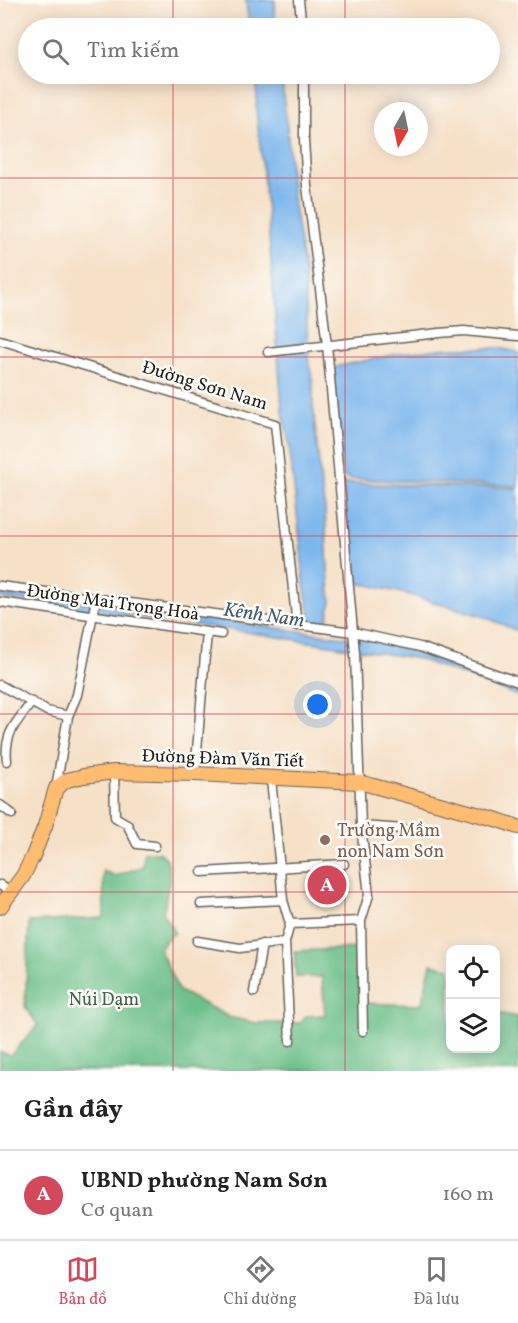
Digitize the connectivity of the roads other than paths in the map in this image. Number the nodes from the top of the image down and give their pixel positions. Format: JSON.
{"nodes":[{"id":1,"x":299,"y":0,"type":"edge"},
{"id":2,"x":301,"y":18,"type":"edge"},
{"id":3,"x":304,"y":84,"type":"edge"},
{"id":4,"x":518,"y":336,"type":"edge"},
{"id":5,"x":0,"y":340,"type":"edge"},
{"id":6,"x":324,"y":346,"type":"junction"},
{"id":7,"x":268,"y":352,"type":"dead end"},
{"id":8,"x":0,"y":586,"type":"edge"},
{"id":9,"x":96,"y":598,"type":"junction"},
{"id":10,"x":0,"y":602,"type":"edge"},
{"id":11,"x":94,"y":615,"type":"junction"},
{"id":12,"x":297,"y":626,"type":"junction"},
{"id":13,"x":207,"y":632,"type":"junction"},
{"id":14,"x":353,"y":632,"type":"junction"},
{"id":15,"x":221,"y":634,"type":"dead end"},
{"id":16,"x":518,"y":682,"type":"edge"},
{"id":17,"x":0,"y":685,"type":"edge"},
{"id":18,"x":32,"y":702,"type":"junction"},
{"id":19,"x":68,"y":716,"type":"junction"},
{"id":20,"x":7,"y":761,"type":"dead end"},
{"id":21,"x":114,"y":772,"type":"junction"},
{"id":22,"x":195,"y":774,"type":"junction"},
{"id":23,"x":271,"y":778,"type":"junction"},
{"id":24,"x":359,"y":782,"type":"junction"},
{"id":25,"x":56,"y":788,"type":"junction"},
{"id":26,"x":0,"y":805,"type":"edge"},
{"id":27,"x":12,"y":814,"type":"dead end"},
{"id":28,"x":362,"y":826,"type":"junction"},
{"id":29,"x":518,"y":827,"type":"edge"},
{"id":30,"x":404,"y":829,"type":"dead end"},
{"id":31,"x":154,"y":846,"type":"dead end"},
{"id":32,"x":344,"y":864,"type":"dead end"},
{"id":33,"x":280,"y":867,"type":"junction"},
{"id":34,"x":202,"y":872,"type":"dead end"},
{"id":35,"x":5,"y":889,"type":"edge"},
{"id":36,"x":283,"y":900,"type":"junction"},
{"id":37,"x":201,"y":904,"type":"dead end"},
{"id":38,"x":0,"y":907,"type":"edge"},
{"id":39,"x":361,"y":921,"type":"junction"},
{"id":40,"x":290,"y":924,"type":"junction"},
{"id":41,"x":197,"y":941,"type":"dead end"},
{"id":42,"x":285,"y":942,"type":"junction"},
{"id":43,"x":262,"y":944,"type":"junction"},
{"id":44,"x":254,"y":992,"type":"dead end"},
{"id":45,"x":363,"y":1031,"type":"dead end"},
{"id":46,"x":290,"y":1041,"type":"dead end"}],
"edges":[{"from":1,"to":2,"type":"street"},
{"from":3,"to":6,"type":"street"},
{"from":4,"to":6,"type":"street"},
{"from":5,"to":12,"type":"street","name":"Đường Sơn Nam"},
{"from":6,"to":7,"type":"street"},
{"from":6,"to":14,"type":"street"},
{"from":8,"to":9,"type":"street"},
{"from":9,"to":11,"type":"street"},
{"from":9,"to":12,"type":"street"},
{"from":10,"to":11,"type":"street","name":"Đường Mai Trọng Hoà"},
{"from":11,"to":13,"type":"street","name":"Đường Mai Trọng Hoà"},
{"from":11,"to":19,"type":"street"},
{"from":12,"to":14,"type":"street"},
{"from":13,"to":15,"type":"street","name":"Đường Mai Trọng Hoà"},
{"from":13,"to":22,"type":"street"},
{"from":14,"to":16,"type":"street"},
{"from":14,"to":24,"type":"street"},
{"from":17,"to":18,"type":"street"},
{"from":18,"to":19,"type":"street"},
{"from":18,"to":20,"type":"street"},
{"from":19,"to":25,"type":"street"},
{"from":21,"to":22,"type":"main road","name":"Đường Đàm Văn Tiết"},
{"from":21,"to":25,"type":"main road","name":"Đường Đàm Văn Tiết"},
{"from":21,"to":31,"type":"street"},
{"from":22,"to":23,"type":"main road","name":"Đường Đàm Văn Tiết"},
{"from":23,"to":24,"type":"main road","name":"Đường Đàm Văn Tiết"},
{"from":23,"to":33,"type":"street"},
{"from":24,"to":28,"type":"street"},
{"from":24,"to":29,"type":"main road","name":"Đường Đàm Văn Tiết"},
{"from":25,"to":35,"type":"main road"},
{"from":26,"to":27,"type":"street"},
{"from":28,"to":30,"type":"street"},
{"from":28,"to":39,"type":"street"},
{"from":32,"to":33,"type":"street"},
{"from":33,"to":34,"type":"street"},
{"from":33,"to":36,"type":"street"},
{"from":35,"to":38,"type":"main road"},
{"from":36,"to":37,"type":"street"},
{"from":36,"to":40,"type":"street"},
{"from":39,"to":40,"type":"street"},
{"from":39,"to":45,"type":"street"},
{"from":40,"to":42,"type":"street"},
{"from":41,"to":43,"type":"street"},
{"from":42,"to":43,"type":"street"},
{"from":42,"to":46,"type":"street"},
{"from":43,"to":44,"type":"street"}]}
